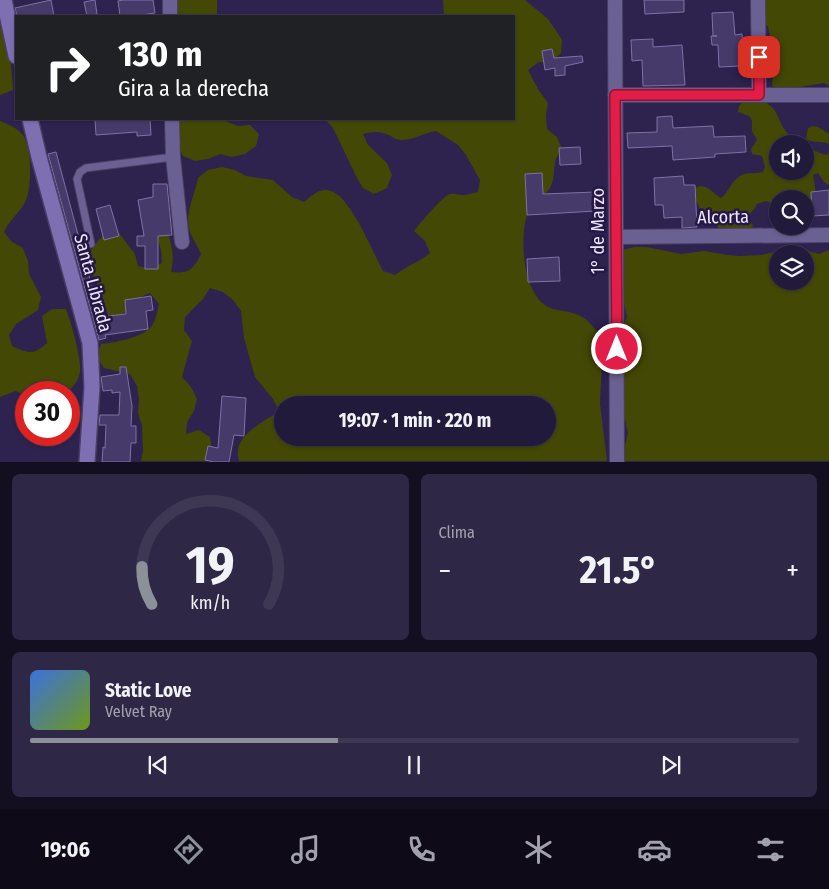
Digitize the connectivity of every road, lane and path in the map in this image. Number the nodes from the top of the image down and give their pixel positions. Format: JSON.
{"nodes":[{"id":1,"x":4,"y":0,"type":"edge"},
{"id":2,"x":170,"y":0,"type":"edge"},
{"id":3,"x":615,"y":0,"type":"edge"},
{"id":4,"x":758,"y":0,"type":"edge"},
{"id":5,"x":170,"y":15,"type":"edge"},
{"id":6,"x":15,"y":51,"type":"edge"},
{"id":7,"x":615,"y":95,"type":"junction"},
{"id":8,"x":759,"y":95,"type":"junction"},
{"id":9,"x":829,"y":95,"type":"edge"},
{"id":10,"x":30,"y":120,"type":"edge"},
{"id":11,"x":172,"y":120,"type":"edge"},
{"id":12,"x":173,"y":157,"type":"junction"},
{"id":13,"x":829,"y":235,"type":"edge"},
{"id":14,"x":617,"y":237,"type":"junction"},
{"id":15,"x":182,"y":242,"type":"dead end"},
{"id":16,"x":91,"y":244,"type":"dead end"},
{"id":17,"x":87,"y":462,"type":"edge"},
{"id":18,"x":617,"y":462,"type":"edge"}],
"edges":[{"from":1,"to":6,"type":"street"},
{"from":2,"to":5,"type":"street"},
{"from":3,"to":7,"type":"street","name":"1° de Marzo"},
{"from":4,"to":8,"type":"street"},
{"from":7,"to":8,"type":"street"},
{"from":7,"to":14,"type":"street","name":"1° de Marzo"},
{"from":8,"to":9,"type":"street"},
{"from":10,"to":17,"type":"street","name":"Santa Librada"},
{"from":11,"to":12,"type":"street"},
{"from":12,"to":15,"type":"street"},
{"from":12,"to":16,"type":"lane"},
{"from":13,"to":14,"type":"street","name":"Alcorta"},
{"from":14,"to":18,"type":"street","name":"1° de Marzo"}]}
